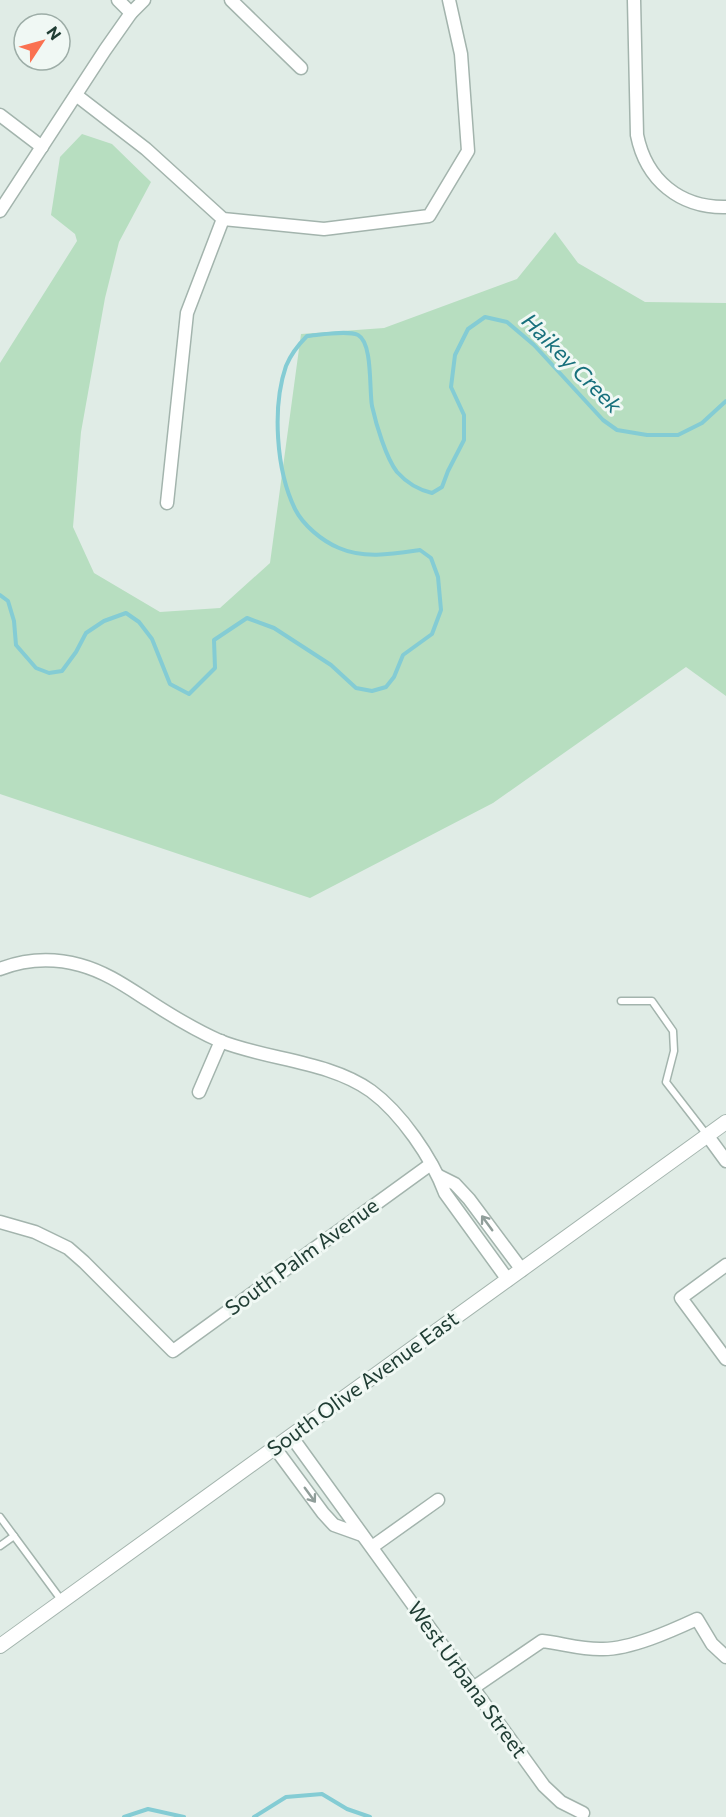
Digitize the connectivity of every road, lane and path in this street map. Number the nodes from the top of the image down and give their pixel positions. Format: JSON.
{"nodes":[{"id":1,"x":118,"y":0,"type":"edge"},
{"id":2,"x":144,"y":0,"type":"edge"},
{"id":3,"x":231,"y":0,"type":"edge"},
{"id":4,"x":449,"y":0,"type":"edge"},
{"id":5,"x":634,"y":0,"type":"edge"},
{"id":6,"x":132,"y":14,"type":"junction"},
{"id":7,"x":301,"y":68,"type":"dead end"},
{"id":8,"x":76,"y":95,"type":"junction"},
{"id":9,"x":0,"y":115,"type":"edge"},
{"id":10,"x":42,"y":147,"type":"junction"},
{"id":11,"x":726,"y":207,"type":"edge"},
{"id":12,"x":0,"y":211,"type":"edge"},
{"id":13,"x":223,"y":219,"type":"junction"},
{"id":14,"x":167,"y":503,"type":"dead end"},
{"id":15,"x":0,"y":969,"type":"edge"},
{"id":16,"x":621,"y":1001,"type":"dead end"},
{"id":17,"x":220,"y":1041,"type":"junction"},
{"id":18,"x":199,"y":1092,"type":"dead end"},
{"id":19,"x":726,"y":1122,"type":"edge"},
{"id":20,"x":707,"y":1135,"type":"junction"},
{"id":21,"x":726,"y":1161,"type":"edge"},
{"id":22,"x":431,"y":1164,"type":"junction"},
{"id":23,"x":439,"y":1176,"type":"junction"},
{"id":24,"x":0,"y":1222,"type":"edge"},
{"id":25,"x":726,"y":1265,"type":"edge"},
{"id":26,"x":522,"y":1270,"type":"junction"},
{"id":27,"x":508,"y":1280,"type":"junction"},
{"id":28,"x":726,"y":1359,"type":"edge"},
{"id":29,"x":291,"y":1436,"type":"junction"},
{"id":30,"x":275,"y":1448,"type":"junction"},
{"id":31,"x":438,"y":1500,"type":"dead end"},
{"id":32,"x":0,"y":1517,"type":"edge"},
{"id":33,"x":362,"y":1535,"type":"junction"},
{"id":34,"x":14,"y":1536,"type":"junction"},
{"id":35,"x":0,"y":1546,"type":"edge"},
{"id":36,"x":372,"y":1547,"type":"junction"},
{"id":37,"x":62,"y":1601,"type":"junction"},
{"id":38,"x":0,"y":1646,"type":"edge"},
{"id":39,"x":726,"y":1657,"type":"edge"},
{"id":40,"x":473,"y":1688,"type":"junction"},
{"id":41,"x":583,"y":1813,"type":"dead end"}],
"edges":[{"from":1,"to":6,"type":"street"},
{"from":2,"to":6,"type":"street"},
{"from":3,"to":7,"type":"street"},
{"from":4,"to":13,"type":"street"},
{"from":5,"to":11,"type":"street"},
{"from":6,"to":8,"type":"street"},
{"from":8,"to":10,"type":"street"},
{"from":8,"to":13,"type":"street"},
{"from":9,"to":10,"type":"street"},
{"from":10,"to":12,"type":"street"},
{"from":13,"to":14,"type":"street"},
{"from":15,"to":17,"type":"street"},
{"from":16,"to":20,"type":"lane"},
{"from":17,"to":18,"type":"street"},
{"from":17,"to":22,"type":"street"},
{"from":19,"to":20,"type":"street","name":"South Olive Avenue East"},
{"from":20,"to":21,"type":"street"},
{"from":20,"to":26,"type":"street","name":"South Olive Avenue East"},
{"from":22,"to":23,"type":"street"},
{"from":22,"to":24,"type":"street","name":"South Palm Avenue"},
{"from":26,"to":23,"type":"street","one_way":true},
{"from":23,"to":27,"type":"street"},
{"from":25,"to":28,"type":"street"},
{"from":26,"to":27,"type":"street","name":"South Olive Avenue East"},
{"from":27,"to":29,"type":"street","name":"South Olive Avenue East"},
{"from":29,"to":30,"type":"street","name":"South Olive Avenue East"},
{"from":29,"to":33,"type":"street","name":"West Urbana Street"},
{"from":30,"to":33,"type":"street","one_way":true},
{"from":30,"to":37,"type":"street","name":"South Olive Avenue East"},
{"from":31,"to":36,"type":"street"},
{"from":32,"to":34,"type":"lane"},
{"from":33,"to":36,"type":"street","name":"West Urbana Street"},
{"from":34,"to":35,"type":"lane"},
{"from":34,"to":37,"type":"lane"},
{"from":36,"to":40,"type":"street","name":"West Urbana Street"},
{"from":37,"to":38,"type":"street","name":"South Olive Avenue East"},
{"from":39,"to":40,"type":"street"},
{"from":40,"to":41,"type":"street","name":"West Urbana Street"}]}
